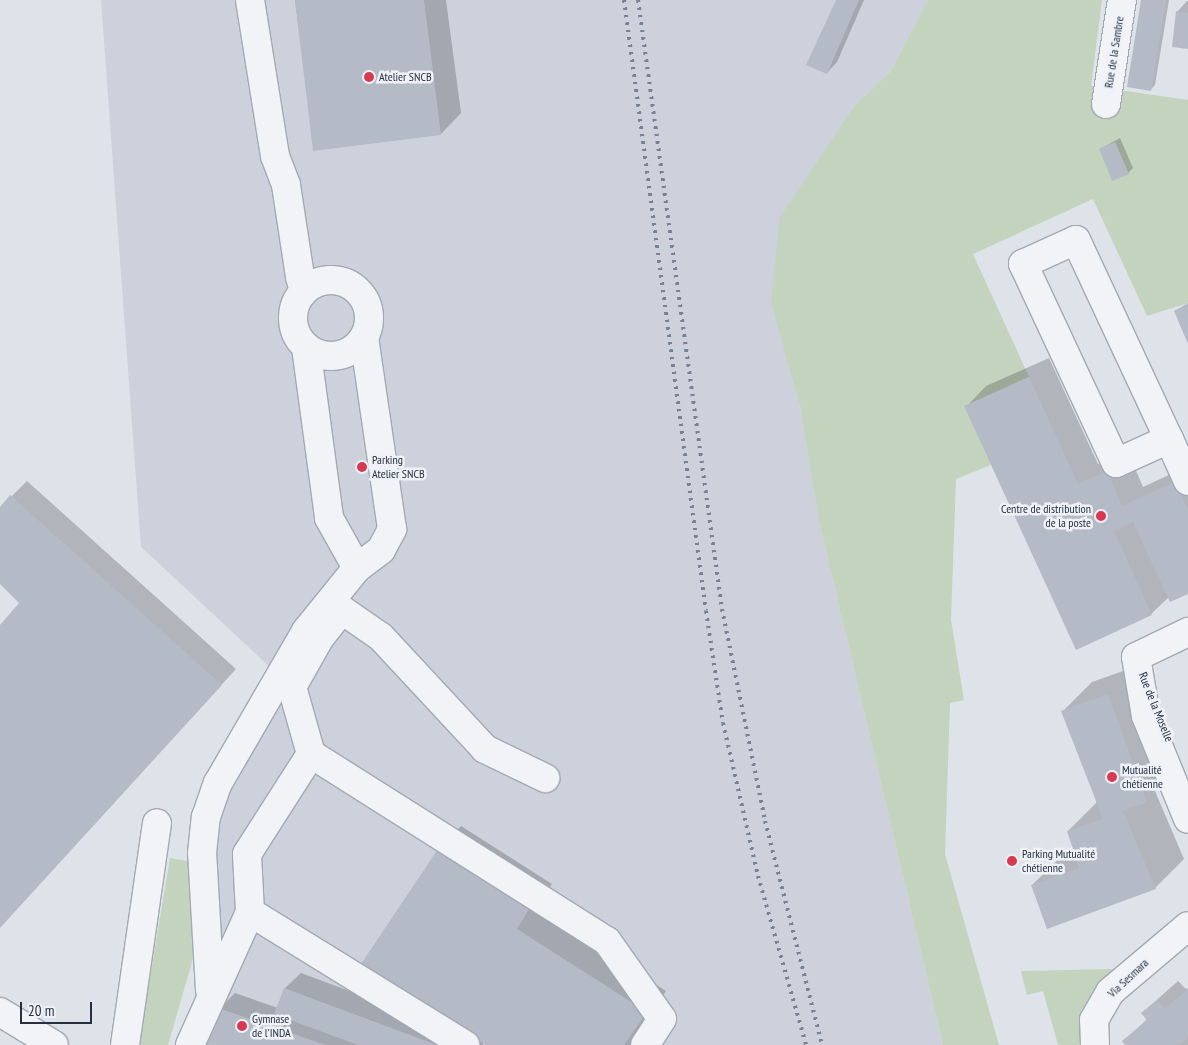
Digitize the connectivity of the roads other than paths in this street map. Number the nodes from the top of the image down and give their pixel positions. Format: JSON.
{"nodes":[{"id":1,"x":250,"y":0,"type":"edge"},
{"id":2,"x":1122,"y":0,"type":"edge"},
{"id":3,"x":1106,"y":104,"type":"dead end"},
{"id":4,"x":304,"y":290,"type":"junction"},
{"id":5,"x":364,"y":338,"type":"junction"},
{"id":6,"x":306,"y":347,"type":"junction"},
{"id":7,"x":1169,"y":439,"type":"junction"},
{"id":8,"x":1188,"y":481,"type":"edge"},
{"id":9,"x":357,"y":568,"type":"junction"},
{"id":10,"x":1188,"y":632,"type":"edge"},
{"id":11,"x":1136,"y":657,"type":"junction"},
{"id":12,"x":311,"y":754,"type":"junction"},
{"id":13,"x":546,"y":778,"type":"dead end"},
{"id":14,"x":1188,"y":785,"type":"edge"},
{"id":15,"x":1188,"y":818,"type":"edge"},
{"id":16,"x":156,"y":823,"type":"dead end"},
{"id":17,"x":250,"y":912,"type":"junction"},
{"id":18,"x":1188,"y":926,"type":"edge"},
{"id":19,"x":211,"y":994,"type":"junction"},
{"id":20,"x":0,"y":1012,"type":"edge"},
{"id":21,"x":54,"y":1045,"type":"edge"},
{"id":22,"x":125,"y":1045,"type":"edge"},
{"id":23,"x":190,"y":1045,"type":"edge"},
{"id":24,"x":465,"y":1045,"type":"edge"},
{"id":25,"x":645,"y":1045,"type":"edge"},
{"id":26,"x":1096,"y":1045,"type":"edge"}],
"edges":[{"from":1,"to":4,"type":"street"},
{"from":2,"to":3,"type":"street","name":"Rue de la Sambre"},
{"from":4,"to":5,"type":"street"},
{"from":4,"to":6,"type":"street"},
{"from":5,"to":6,"type":"street"},
{"from":5,"to":9,"type":"street"},
{"from":6,"to":9,"type":"street"},
{"from":7,"to":7,"type":"street"},
{"from":7,"to":8,"type":"street"},
{"from":9,"to":19,"type":"street"},
{"from":10,"to":11,"type":"street","name":"Rue de la Moselle"},
{"from":11,"to":14,"type":"street","name":"Rue de la Moselle"},
{"from":11,"to":15,"type":"street","name":"Rue de la Moselle"},
{"from":12,"to":13,"type":"street"},
{"from":12,"to":17,"type":"street"},
{"from":12,"to":25,"type":"street"},
{"from":16,"to":22,"type":"street"},
{"from":17,"to":19,"type":"street"},
{"from":17,"to":24,"type":"street"},
{"from":18,"to":26,"type":"street","name":"Via Sesmara"},
{"from":19,"to":23,"type":"street"},
{"from":20,"to":21,"type":"street"}]}
